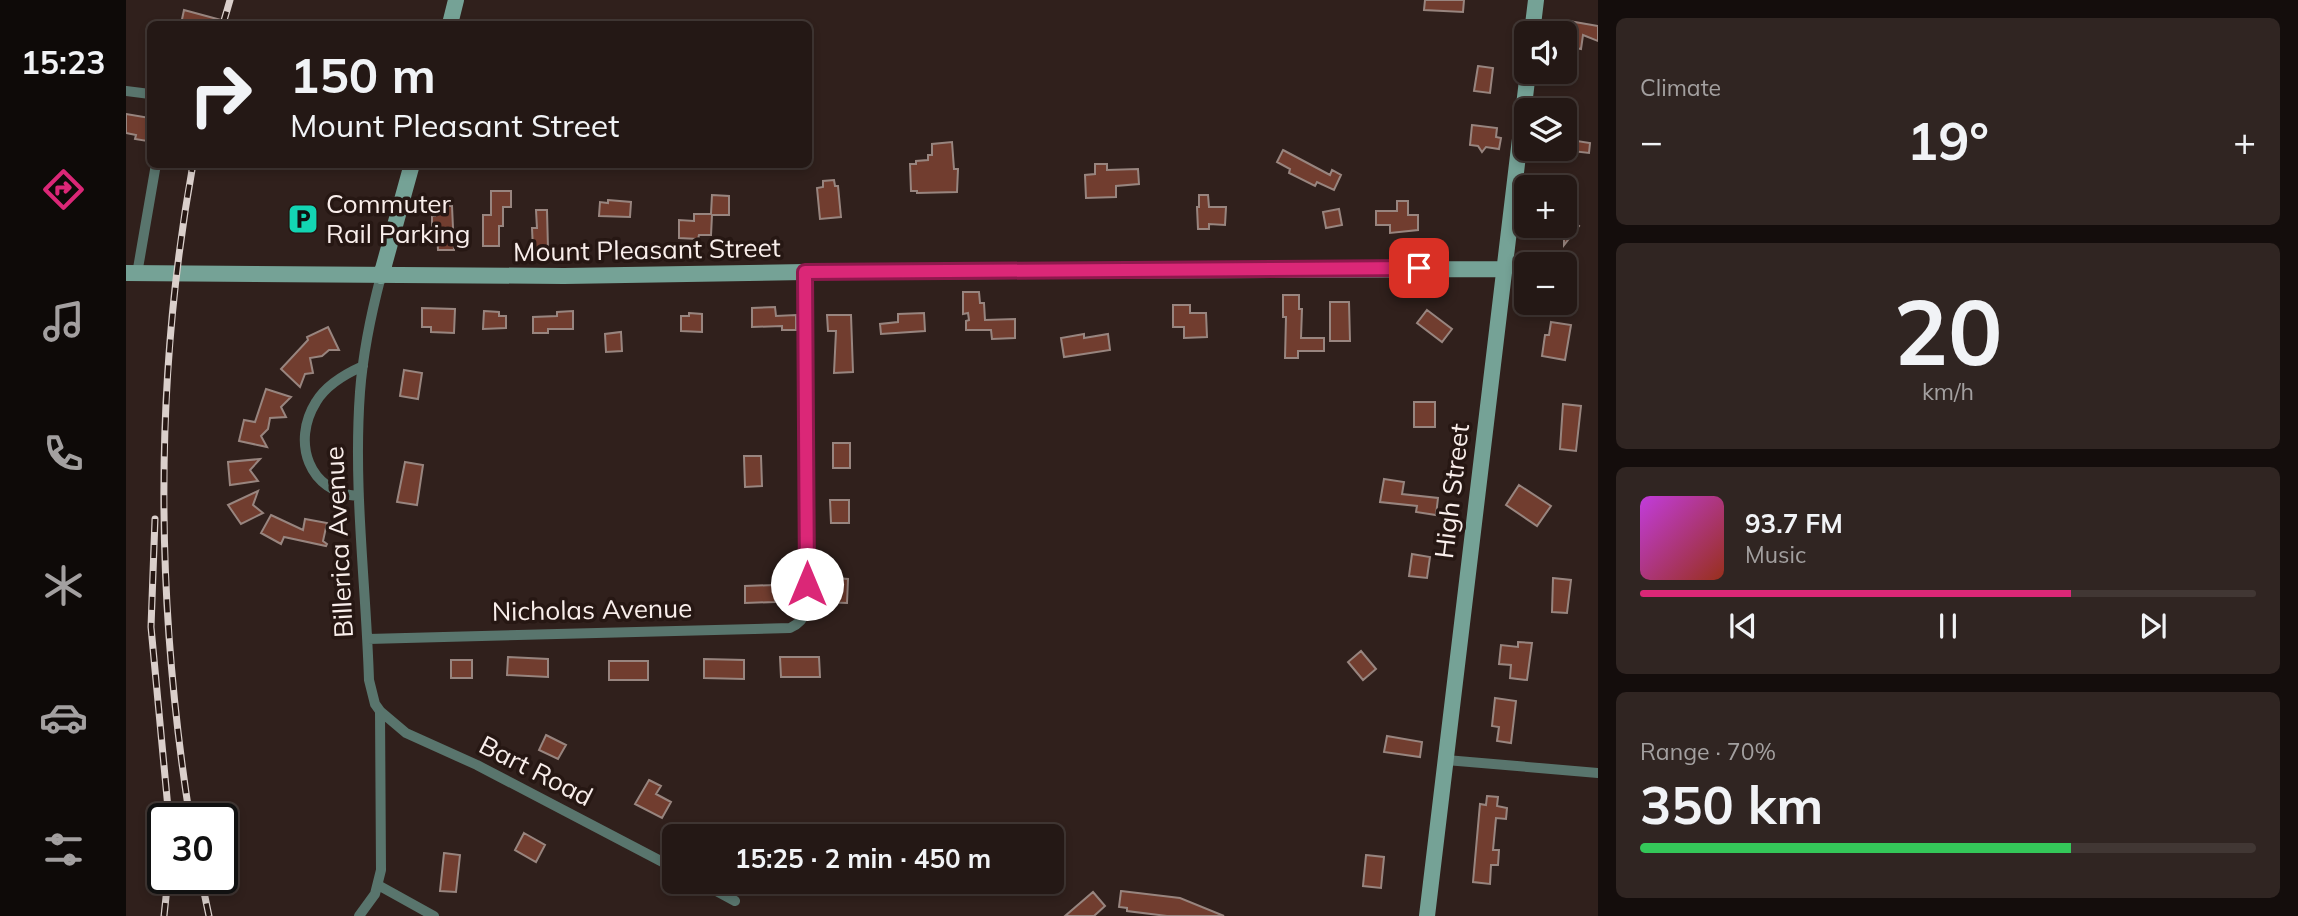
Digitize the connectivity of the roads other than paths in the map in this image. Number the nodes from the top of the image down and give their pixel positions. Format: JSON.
{"nodes":[{"id":1,"x":456,"y":0,"type":"edge"},
{"id":2,"x":1536,"y":0,"type":"edge"},
{"id":3,"x":451,"y":21,"type":"edge"},
{"id":4,"x":1533,"y":21,"type":"edge"},
{"id":5,"x":1527,"y":84,"type":"edge"},
{"id":6,"x":126,"y":91,"type":"edge"},
{"id":7,"x":147,"y":94,"type":"edge"},
{"id":8,"x":155,"y":168,"type":"edge"},
{"id":9,"x":411,"y":168,"type":"edge"},
{"id":10,"x":1505,"y":269,"type":"junction"},
{"id":11,"x":805,"y":272,"type":"junction"},
{"id":12,"x":131,"y":274,"type":"edge"},
{"id":13,"x":381,"y":276,"type":"junction"},
{"id":14,"x":363,"y":366,"type":"junction"},
{"id":15,"x":358,"y":496,"type":"junction"},
{"id":16,"x":368,"y":639,"type":"junction"},
{"id":17,"x":380,"y":711,"type":"junction"},
{"id":18,"x":1446,"y":760,"type":"junction"},
{"id":19,"x":1598,"y":773,"type":"edge"},
{"id":20,"x":662,"y":862,"type":"edge"},
{"id":21,"x":379,"y":885,"type":"junction"},
{"id":22,"x":722,"y":894,"type":"edge"},
{"id":23,"x":735,"y":901,"type":"dead end"},
{"id":24,"x":359,"y":916,"type":"edge"},
{"id":25,"x":434,"y":916,"type":"edge"},
{"id":26,"x":1427,"y":916,"type":"edge"}],
"edges":[{"from":1,"to":3,"type":"main road"},
{"from":2,"to":4,"type":"main road"},
{"from":5,"to":10,"type":"main road","name":"High Street"},
{"from":6,"to":7,"type":"street"},
{"from":8,"to":12,"type":"street"},
{"from":9,"to":13,"type":"main road","name":"Billerica Avenue"},
{"from":10,"to":11,"type":"main road","name":"Mount Pleasant Street"},
{"from":10,"to":18,"type":"main road","name":"High Street"},
{"from":11,"to":13,"type":"main road","name":"Mount Pleasant Street"},
{"from":11,"to":16,"type":"street","name":"Nicholas Avenue"},
{"from":12,"to":13,"type":"main road","name":"Mount Pleasant Street"},
{"from":13,"to":14,"type":"street","name":"Billerica Avenue"},
{"from":14,"to":15,"type":"street","name":"Billerica Avenue"},
{"from":14,"to":15,"type":"street"},
{"from":15,"to":16,"type":"street","name":"Billerica Avenue"},
{"from":16,"to":17,"type":"street","name":"Billerica Avenue"},
{"from":17,"to":20,"type":"street","name":"Bart Road"},
{"from":17,"to":21,"type":"street","name":"Billerica Avenue"},
{"from":18,"to":19,"type":"street"},
{"from":18,"to":26,"type":"main road","name":"High Street"},
{"from":21,"to":24,"type":"street","name":"Billerica Avenue"},
{"from":21,"to":25,"type":"street"},
{"from":22,"to":23,"type":"street"}]}
